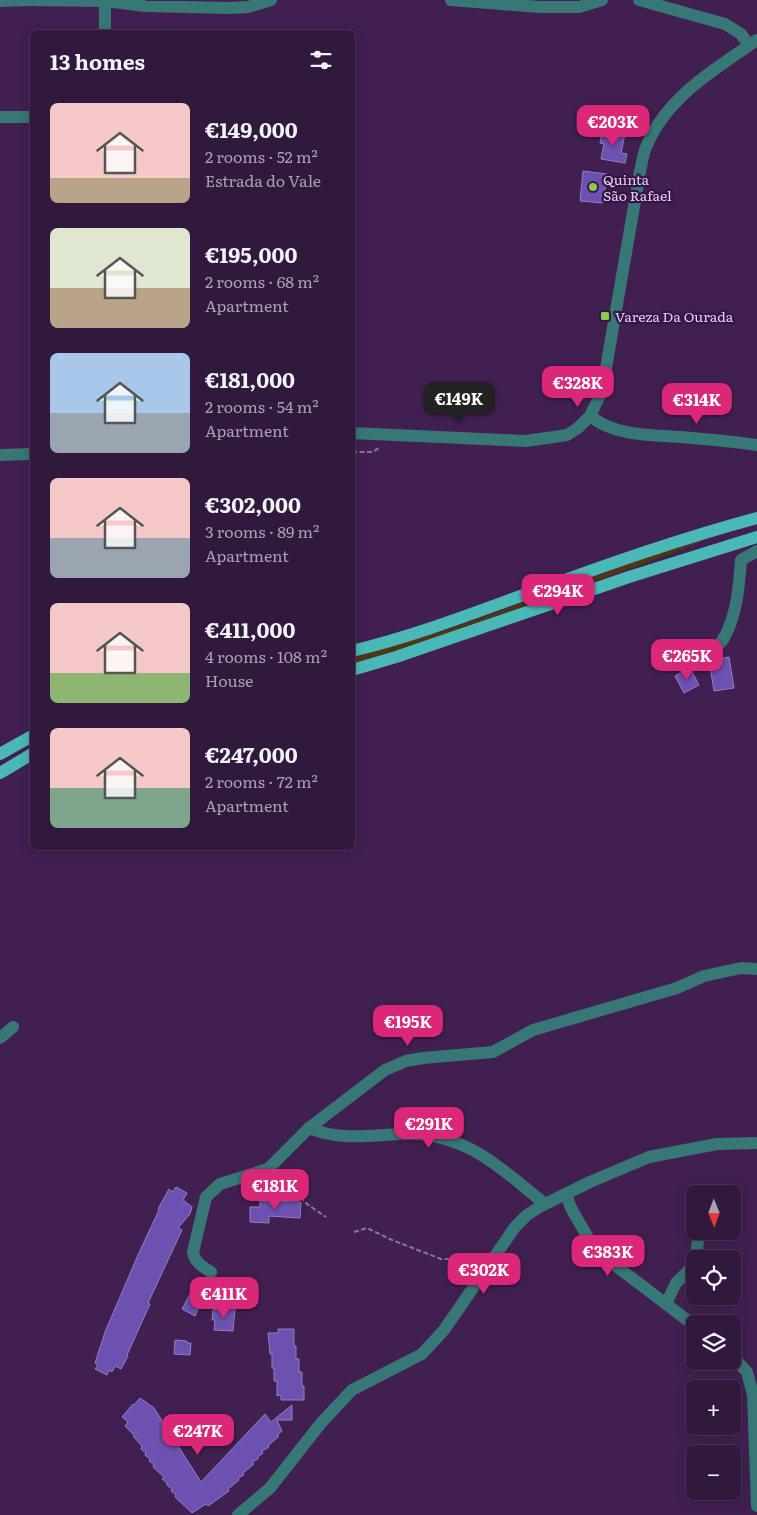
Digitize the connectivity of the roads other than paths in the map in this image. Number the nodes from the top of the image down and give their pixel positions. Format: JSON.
{"nodes":[{"id":1,"x":0,"y":0,"type":"edge"},
{"id":2,"x":29,"y":0,"type":"edge"},
{"id":3,"x":105,"y":0,"type":"edge"},
{"id":4,"x":271,"y":0,"type":"edge"},
{"id":5,"x":451,"y":0,"type":"edge"},
{"id":6,"x":602,"y":0,"type":"edge"},
{"id":7,"x":639,"y":0,"type":"edge"},
{"id":8,"x":105,"y":30,"type":"edge"},
{"id":9,"x":753,"y":43,"type":"edge"},
{"id":10,"x":0,"y":117,"type":"edge"},
{"id":11,"x":30,"y":118,"type":"edge"},
{"id":12,"x":590,"y":416,"type":"junction"},
{"id":13,"x":355,"y":433,"type":"edge"},
{"id":14,"x":757,"y":445,"type":"edge"},
{"id":15,"x":30,"y":454,"type":"edge"},
{"id":16,"x":0,"y":455,"type":"edge"},
{"id":17,"x":757,"y":518,"type":"edge"},
{"id":18,"x":757,"y":537,"type":"edge"},
{"id":19,"x":757,"y":551,"type":"edge"},
{"id":20,"x":355,"y":650,"type":"edge"},
{"id":21,"x":703,"y":662,"type":"dead end"},
{"id":22,"x":355,"y":669,"type":"edge"},
{"id":23,"x":30,"y":737,"type":"edge"},
{"id":24,"x":0,"y":754,"type":"edge"},
{"id":25,"x":30,"y":755,"type":"edge"},
{"id":26,"x":0,"y":773,"type":"edge"},
{"id":27,"x":757,"y":969,"type":"edge"},
{"id":28,"x":13,"y":1027,"type":"dead end"},
{"id":29,"x":0,"y":1038,"type":"edge"},
{"id":30,"x":309,"y":1128,"type":"junction"},
{"id":31,"x":757,"y":1143,"type":"edge"},
{"id":32,"x":566,"y":1194,"type":"junction"},
{"id":33,"x":545,"y":1204,"type":"junction"},
{"id":34,"x":211,"y":1272,"type":"dead end"},
{"id":35,"x":686,"y":1274,"type":"edge"},
{"id":36,"x":666,"y":1304,"type":"junction"},
{"id":37,"x":686,"y":1319,"type":"edge"},
{"id":38,"x":741,"y":1366,"type":"edge"},
{"id":39,"x":757,"y":1506,"type":"edge"},
{"id":40,"x":238,"y":1515,"type":"edge"}],
"edges":[{"from":1,"to":2,"type":"street"},
{"from":2,"to":3,"type":"street"},
{"from":3,"to":4,"type":"street"},
{"from":3,"to":8,"type":"street"},
{"from":5,"to":6,"type":"street"},
{"from":7,"to":9,"type":"street"},
{"from":9,"to":12,"type":"street"},
{"from":10,"to":11,"type":"street"},
{"from":12,"to":13,"type":"street"},
{"from":12,"to":14,"type":"street"},
{"from":15,"to":16,"type":"street"},
{"from":17,"to":20,"type":"main road"},
{"from":18,"to":22,"type":"main road"},
{"from":19,"to":21,"type":"street"},
{"from":23,"to":24,"type":"main road"},
{"from":25,"to":26,"type":"main road"},
{"from":27,"to":30,"type":"street"},
{"from":28,"to":29,"type":"street"},
{"from":30,"to":33,"type":"street"},
{"from":30,"to":34,"type":"street"},
{"from":31,"to":32,"type":"street"},
{"from":32,"to":33,"type":"street"},
{"from":32,"to":36,"type":"street"},
{"from":33,"to":40,"type":"street"},
{"from":35,"to":36,"type":"street"},
{"from":36,"to":37,"type":"street"},
{"from":38,"to":39,"type":"street"}]}
